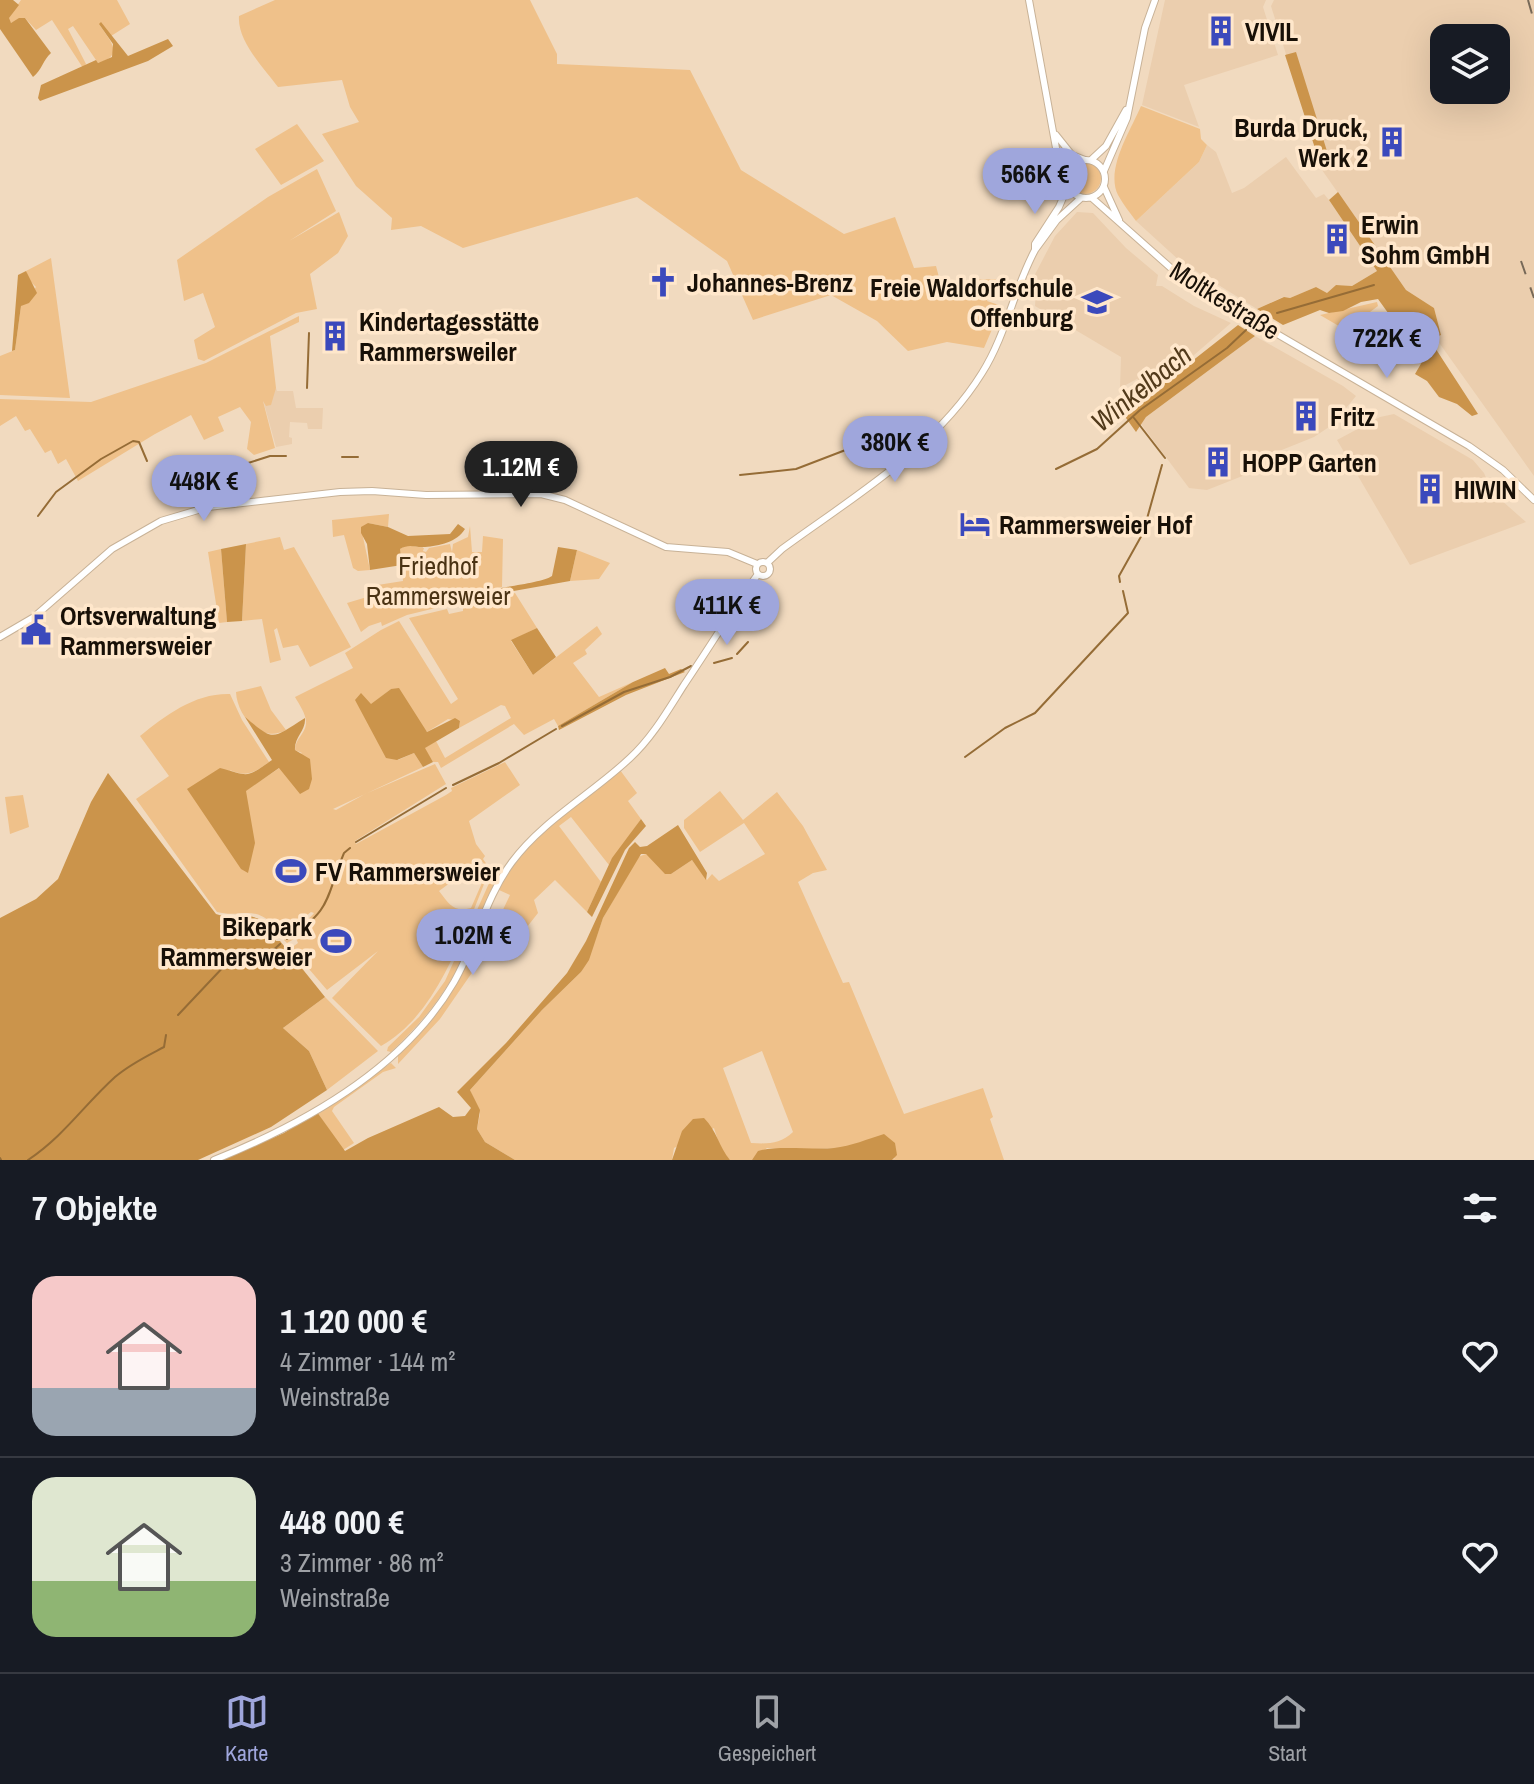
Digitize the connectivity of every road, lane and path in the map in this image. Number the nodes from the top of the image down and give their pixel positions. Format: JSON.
{"nodes":[{"id":1,"x":1029,"y":0,"type":"edge"},
{"id":2,"x":1155,"y":0,"type":"edge"},
{"id":3,"x":1128,"y":107,"type":"junction"},
{"id":4,"x":1051,"y":126,"type":"junction"},
{"id":5,"x":1088,"y":160,"type":"junction"},
{"id":6,"x":1104,"y":171,"type":"junction"},
{"id":7,"x":1068,"y":172,"type":"junction"},
{"id":8,"x":1068,"y":186,"type":"junction"},
{"id":9,"x":1104,"y":187,"type":"junction"},
{"id":10,"x":1081,"y":198,"type":"junction"},
{"id":11,"x":1092,"y":198,"type":"junction"},
{"id":12,"x":1121,"y":223,"type":"junction"},
{"id":13,"x":1035,"y":250,"type":"junction"},
{"id":14,"x":1534,"y":500,"type":"edge"},
{"id":15,"x":767,"y":563,"type":"junction"},
{"id":16,"x":757,"y":564,"type":"junction"},
{"id":17,"x":758,"y":574,"type":"junction"},
{"id":18,"x":0,"y":637,"type":"edge"},
{"id":19,"x":214,"y":1160,"type":"edge"}],
"edges":[{"from":1,"to":4,"type":"street"},
{"from":2,"to":3,"type":"street"},
{"from":3,"to":5,"type":"street"},
{"from":3,"to":6,"type":"street"},
{"from":4,"to":5,"type":"street"},
{"from":4,"to":7,"type":"street"},
{"from":5,"to":6,"type":"street"},
{"from":5,"to":7,"type":"street"},
{"from":6,"to":9,"type":"street"},
{"from":7,"to":8,"type":"street"},
{"from":8,"to":10,"type":"street"},
{"from":8,"to":13,"type":"street"},
{"from":9,"to":11,"type":"street"},
{"from":9,"to":12,"type":"street","name":"Moltkestraße"},
{"from":10,"to":11,"type":"street"},
{"from":10,"to":13,"type":"street"},
{"from":11,"to":12,"type":"street","name":"Moltkestraße"},
{"from":12,"to":14,"type":"street","name":"Moltkestraße"},
{"from":13,"to":15,"type":"street"},
{"from":15,"to":16,"type":"street"},
{"from":15,"to":17,"type":"street"},
{"from":16,"to":17,"type":"street"},
{"from":16,"to":18,"type":"street"},
{"from":17,"to":19,"type":"street"}]}
